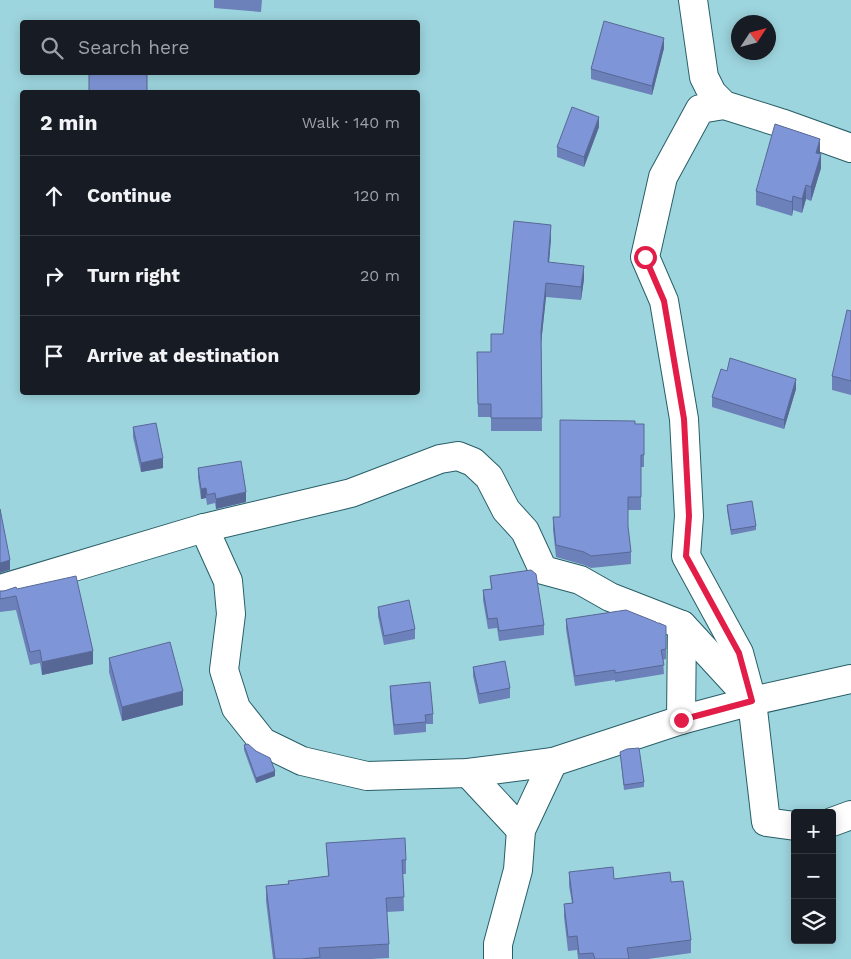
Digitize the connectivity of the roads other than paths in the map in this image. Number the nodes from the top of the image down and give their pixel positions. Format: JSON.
{"nodes":[{"id":1,"x":693,"y":0,"type":"edge"},
{"id":2,"x":724,"y":105,"type":"junction"},
{"id":3,"x":851,"y":148,"type":"edge"},
{"id":4,"x":204,"y":528,"type":"junction"},
{"id":5,"x":0,"y":590,"type":"edge"},
{"id":6,"x":682,"y":625,"type":"junction"},
{"id":7,"x":851,"y":679,"type":"edge"},
{"id":8,"x":752,"y":701,"type":"junction"},
{"id":9,"x":681,"y":720,"type":"junction"},
{"id":10,"x":553,"y":762,"type":"junction"},
{"id":11,"x":468,"y":773,"type":"junction"},
{"id":12,"x":851,"y":815,"type":"edge"},
{"id":13,"x":836,"y":821,"type":"edge"},
{"id":14,"x":791,"y":825,"type":"edge"},
{"id":15,"x":521,"y":830,"type":"junction"},
{"id":16,"x":498,"y":959,"type":"edge"}],
"edges":[{"from":1,"to":2,"type":"street"},
{"from":2,"to":3,"type":"street"},
{"from":2,"to":8,"type":"street"},
{"from":4,"to":5,"type":"street"},
{"from":4,"to":6,"type":"street"},
{"from":4,"to":11,"type":"street"},
{"from":6,"to":8,"type":"street"},
{"from":6,"to":9,"type":"street"},
{"from":7,"to":8,"type":"street"},
{"from":8,"to":9,"type":"street"},
{"from":8,"to":14,"type":"street"},
{"from":9,"to":10,"type":"street"},
{"from":10,"to":11,"type":"street"},
{"from":10,"to":15,"type":"street"},
{"from":11,"to":15,"type":"street"},
{"from":12,"to":13,"type":"street"},
{"from":15,"to":16,"type":"street"}]}
